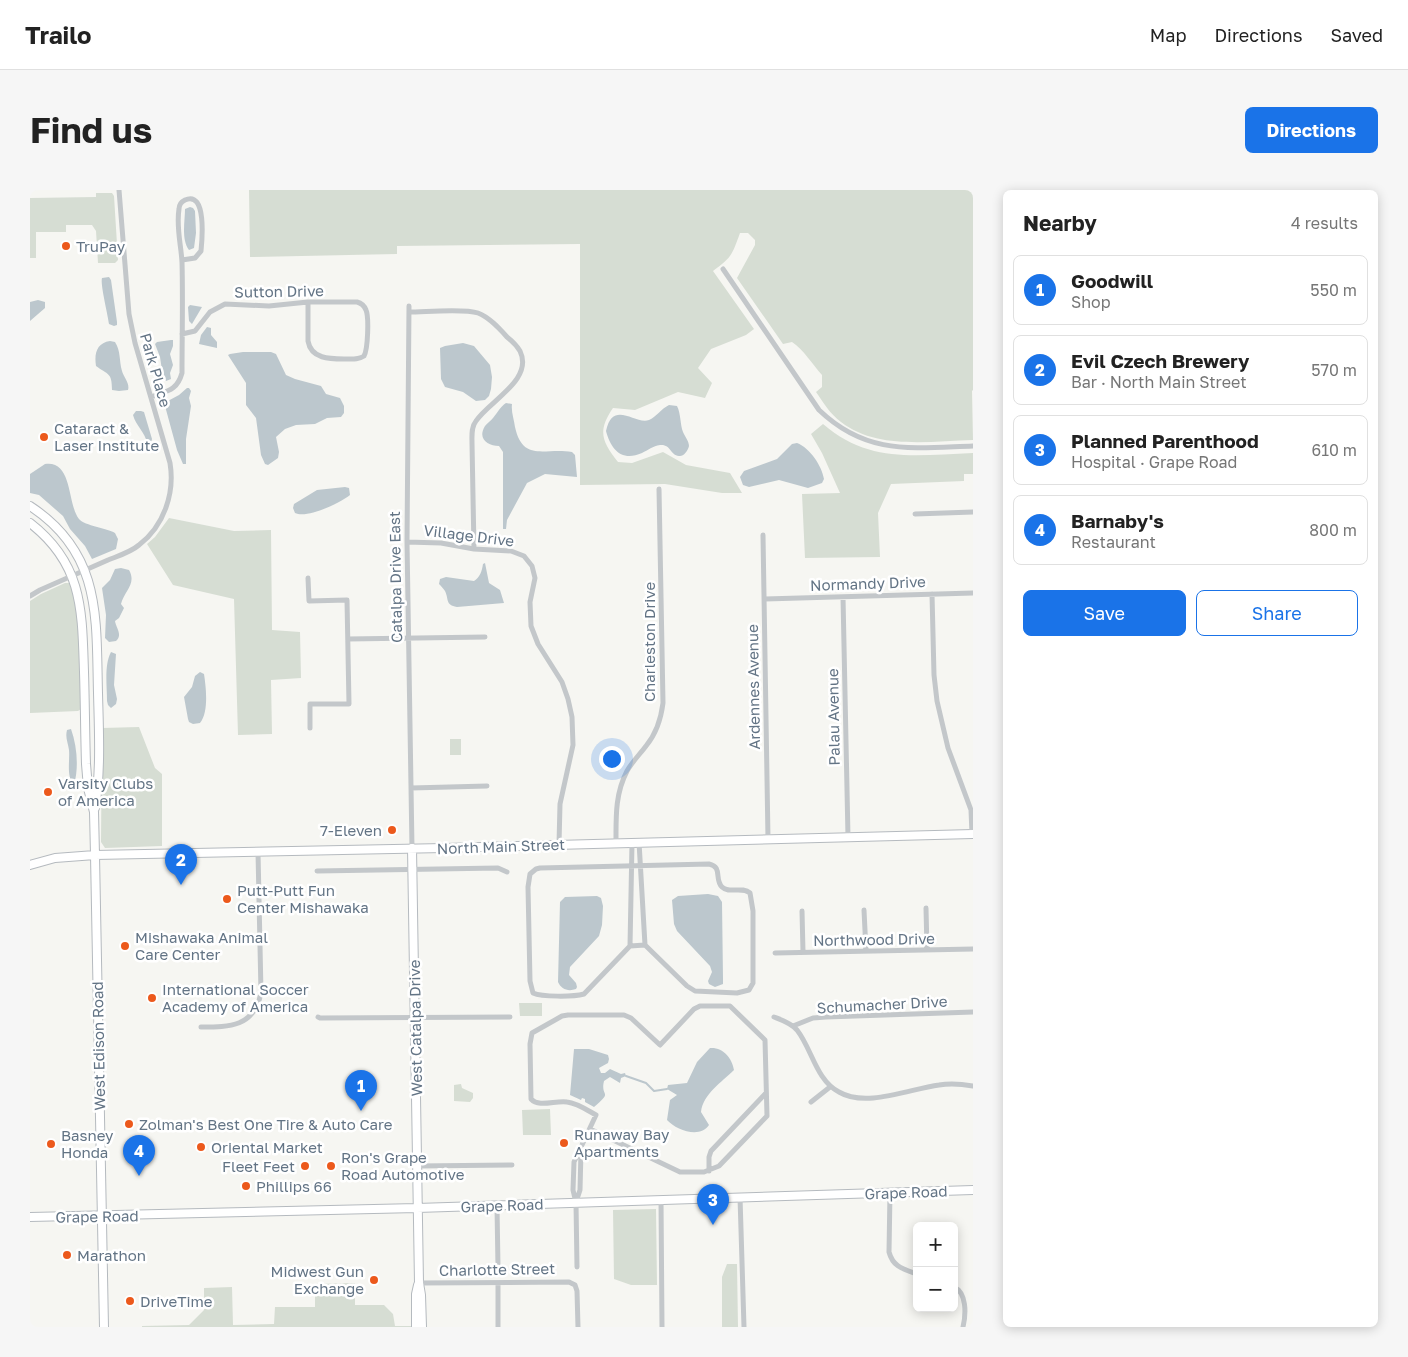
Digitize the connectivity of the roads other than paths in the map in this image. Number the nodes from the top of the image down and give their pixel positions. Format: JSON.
{"nodes":[{"id":1,"x":119,"y":190,"type":"edge"},
{"id":2,"x":182,"y":260,"type":"junction"},
{"id":3,"x":723,"y":269,"type":"dead end"},
{"id":4,"x":308,"y":302,"type":"junction"},
{"id":5,"x":409,"y":306,"type":"dead end"},
{"id":6,"x":409,"y":312,"type":"junction"},
{"id":7,"x":182,"y":334,"type":"junction"},
{"id":8,"x":151,"y":397,"type":"junction"},
{"id":9,"x":973,"y":446,"type":"edge"},
{"id":10,"x":660,"y":489,"type":"dead end"},
{"id":11,"x":30,"y":506,"type":"edge"},
{"id":12,"x":973,"y":512,"type":"edge"},
{"id":13,"x":915,"y":514,"type":"dead end"},
{"id":14,"x":30,"y":523,"type":"edge"},
{"id":15,"x":763,"y":535,"type":"dead end"},
{"id":16,"x":407,"y":542,"type":"junction"},
{"id":17,"x":474,"y":549,"type":"junction"},
{"id":18,"x":85,"y":570,"type":"junction"},
{"id":19,"x":72,"y":576,"type":"junction"},
{"id":20,"x":308,"y":578,"type":"dead end"},
{"id":21,"x":973,"y":593,"type":"edge"},
{"id":22,"x":932,"y":594,"type":"junction"},
{"id":23,"x":30,"y":596,"type":"edge"},
{"id":24,"x":843,"y":597,"type":"junction"},
{"id":25,"x":765,"y":599,"type":"junction"},
{"id":26,"x":485,"y":637,"type":"dead end"},
{"id":27,"x":408,"y":638,"type":"junction"},
{"id":28,"x":348,"y":639,"type":"junction"},
{"id":29,"x":310,"y":728,"type":"dead end"},
{"id":30,"x":487,"y":786,"type":"dead end"},
{"id":31,"x":411,"y":788,"type":"junction"},
{"id":32,"x":94,"y":812,"type":"junction"},
{"id":33,"x":973,"y":834,"type":"edge"},
{"id":34,"x":848,"y":837,"type":"junction"},
{"id":35,"x":768,"y":839,"type":"junction"},
{"id":36,"x":636,"y":842,"type":"junction"},
{"id":37,"x":616,"y":843,"type":"junction"},
{"id":38,"x":559,"y":844,"type":"junction"},
{"id":39,"x":412,"y":848,"type":"junction"},
{"id":40,"x":258,"y":852,"type":"junction"},
{"id":41,"x":95,"y":855,"type":"junction"},
{"id":42,"x":30,"y":864,"type":"edge"},
{"id":43,"x":632,"y":866,"type":"junction"},
{"id":44,"x":640,"y":866,"type":"junction"},
{"id":45,"x":412,"y":869,"type":"junction"},
{"id":46,"x":317,"y":871,"type":"dead end"},
{"id":47,"x":507,"y":872,"type":"dead end"},
{"id":48,"x":926,"y":908,"type":"dead end"},
{"id":49,"x":864,"y":910,"type":"dead end"},
{"id":50,"x":802,"y":911,"type":"dead end"},
{"id":51,"x":630,"y":946,"type":"junction"},
{"id":52,"x":645,"y":946,"type":"junction"},
{"id":53,"x":973,"y":949,"type":"edge"},
{"id":54,"x":927,"y":950,"type":"junction"},
{"id":55,"x":866,"y":951,"type":"junction"},
{"id":56,"x":803,"y":952,"type":"junction"},
{"id":57,"x":775,"y":953,"type":"dead end"},
{"id":58,"x":973,"y":1012,"type":"edge"},
{"id":59,"x":318,"y":1017,"type":"dead end"},
{"id":60,"x":414,"y":1017,"type":"junction"},
{"id":61,"x":510,"y":1017,"type":"dead end"},
{"id":62,"x":774,"y":1017,"type":"dead end"},
{"id":63,"x":792,"y":1026,"type":"junction"},
{"id":64,"x":201,"y":1027,"type":"dead end"},
{"id":65,"x":830,"y":1086,"type":"junction"},
{"id":66,"x":973,"y":1086,"type":"edge"},
{"id":67,"x":766,"y":1093,"type":"junction"},
{"id":68,"x":811,"y":1102,"type":"dead end"},
{"id":69,"x":590,"y":1129,"type":"junction"},
{"id":70,"x":512,"y":1165,"type":"dead end"},
{"id":71,"x":417,"y":1166,"type":"junction"},
{"id":72,"x":710,"y":1171,"type":"junction"},
{"id":73,"x":973,"y":1190,"type":"edge"},
{"id":74,"x":890,"y":1192,"type":"junction"},
{"id":75,"x":740,"y":1197,"type":"junction"},
{"id":76,"x":661,"y":1200,"type":"junction"},
{"id":77,"x":576,"y":1203,"type":"junction"},
{"id":78,"x":497,"y":1206,"type":"junction"},
{"id":79,"x":418,"y":1208,"type":"junction"},
{"id":80,"x":102,"y":1216,"type":"junction"},
{"id":81,"x":30,"y":1217,"type":"edge"},
{"id":82,"x":577,"y":1267,"type":"dead end"},
{"id":83,"x":498,"y":1268,"type":"dead end"},
{"id":84,"x":913,"y":1273,"type":"edge"},
{"id":85,"x":418,"y":1283,"type":"junction"},
{"id":86,"x":498,"y":1283,"type":"junction"},
{"id":87,"x":958,"y":1290,"type":"edge"},
{"id":88,"x":104,"y":1327,"type":"edge"},
{"id":89,"x":416,"y":1327,"type":"edge"},
{"id":90,"x":422,"y":1327,"type":"edge"},
{"id":91,"x":498,"y":1327,"type":"edge"},
{"id":92,"x":578,"y":1327,"type":"edge"},
{"id":93,"x":662,"y":1327,"type":"edge"},
{"id":94,"x":744,"y":1327,"type":"edge"},
{"id":95,"x":963,"y":1327,"type":"edge"}],
"edges":[{"from":1,"to":8,"type":"street","name":"Park Place"},
{"from":2,"to":2,"type":"street"},
{"from":2,"to":7,"type":"street"},
{"from":3,"to":9,"type":"street"},
{"from":4,"to":4,"type":"street","name":"Sutton Drive"},
{"from":4,"to":7,"type":"street","name":"Sutton Drive"},
{"from":5,"to":6,"type":"street","name":"Catalpa Drive East"},
{"from":6,"to":16,"type":"street","name":"Catalpa Drive East"},
{"from":6,"to":17,"type":"street"},
{"from":7,"to":8,"type":"street"},
{"from":8,"to":18,"type":"street","name":"Park Place"},
{"from":10,"to":37,"type":"street","name":"Charleston Drive"},
{"from":11,"to":18,"type":"main road"},
{"from":12,"to":13,"type":"street"},
{"from":14,"to":19,"type":"main road"},
{"from":15,"to":25,"type":"street","name":"Ardennes Avenue"},
{"from":16,"to":17,"type":"street","name":"Village Drive"},
{"from":16,"to":27,"type":"street","name":"Catalpa Drive East"},
{"from":17,"to":38,"type":"street","name":"Village Drive"},
{"from":18,"to":19,"type":"street","name":"Park Place"},
{"from":18,"to":32,"type":"main road"},
{"from":19,"to":23,"type":"street","name":"Park Place"},
{"from":19,"to":32,"type":"main road"},
{"from":20,"to":28,"type":"street"},
{"from":21,"to":22,"type":"street","name":"Normandy Drive"},
{"from":22,"to":24,"type":"street","name":"Normandy Drive"},
{"from":22,"to":33,"type":"street"},
{"from":24,"to":25,"type":"street","name":"Normandy Drive"},
{"from":24,"to":34,"type":"street","name":"Palau Avenue"},
{"from":25,"to":35,"type":"street","name":"Ardennes Avenue"},
{"from":26,"to":27,"type":"street"},
{"from":27,"to":28,"type":"street"},
{"from":27,"to":31,"type":"street","name":"Catalpa Drive East"},
{"from":28,"to":29,"type":"street"},
{"from":30,"to":31,"type":"street"},
{"from":31,"to":39,"type":"street","name":"Catalpa Drive East"},
{"from":32,"to":41,"type":"main road","name":"West Edison Road"},
{"from":33,"to":34,"type":"main road","name":"North Main Street"},
{"from":34,"to":35,"type":"main road","name":"North Main Street"},
{"from":35,"to":36,"type":"main road","name":"North Main Street"},
{"from":36,"to":37,"type":"main road","name":"North Main Street"},
{"from":36,"to":43,"type":"street"},
{"from":36,"to":44,"type":"street"},
{"from":37,"to":38,"type":"main road","name":"North Main Street"},
{"from":38,"to":39,"type":"main road","name":"North Main Street"},
{"from":39,"to":40,"type":"main road","name":"North Main Street"},
{"from":39,"to":45,"type":"main road","name":"West Catalpa Drive"},
{"from":40,"to":41,"type":"main road","name":"North Main Street"},
{"from":40,"to":64,"type":"street"},
{"from":41,"to":42,"type":"main road","name":"North Main Street"},
{"from":41,"to":80,"type":"main road","name":"West Edison Road"},
{"from":43,"to":44,"type":"street"},
{"from":43,"to":51,"type":"street"},
{"from":43,"to":51,"type":"street"},
{"from":44,"to":52,"type":"street"},
{"from":44,"to":52,"type":"street"},
{"from":45,"to":46,"type":"street"},
{"from":45,"to":47,"type":"street"},
{"from":45,"to":60,"type":"main road","name":"West Catalpa Drive"},
{"from":48,"to":54,"type":"street"},
{"from":49,"to":55,"type":"street"},
{"from":50,"to":56,"type":"street"},
{"from":51,"to":52,"type":"street"},
{"from":53,"to":54,"type":"street","name":"Northwood Drive"},
{"from":54,"to":55,"type":"street","name":"Northwood Drive"},
{"from":55,"to":56,"type":"street","name":"Northwood Drive"},
{"from":56,"to":57,"type":"street","name":"Northwood Drive"},
{"from":58,"to":63,"type":"street","name":"Schumacher Drive"},
{"from":59,"to":60,"type":"street"},
{"from":60,"to":61,"type":"street"},
{"from":60,"to":71,"type":"main road","name":"West Catalpa Drive"},
{"from":62,"to":63,"type":"street"},
{"from":63,"to":65,"type":"street"},
{"from":65,"to":66,"type":"street"},
{"from":65,"to":68,"type":"street"},
{"from":67,"to":69,"type":"street"},
{"from":67,"to":72,"type":"street"},
{"from":67,"to":72,"type":"street"},
{"from":69,"to":72,"type":"street"},
{"from":69,"to":77,"type":"street"},
{"from":70,"to":71,"type":"street"},
{"from":71,"to":79,"type":"main road","name":"West Catalpa Drive"},
{"from":73,"to":74,"type":"main road","name":"Grape Road"},
{"from":74,"to":75,"type":"main road","name":"Grape Road"},
{"from":74,"to":84,"type":"street"},
{"from":75,"to":76,"type":"main road","name":"Grape Road"},
{"from":75,"to":94,"type":"street"},
{"from":76,"to":77,"type":"main road","name":"Grape Road"},
{"from":76,"to":93,"type":"street"},
{"from":77,"to":78,"type":"main road","name":"Grape Road"},
{"from":77,"to":82,"type":"street"},
{"from":78,"to":79,"type":"main road","name":"Grape Road"},
{"from":78,"to":83,"type":"street"},
{"from":79,"to":80,"type":"main road","name":"Grape Road"},
{"from":79,"to":85,"type":"main road","name":"West Catalpa Drive"},
{"from":80,"to":81,"type":"main road","name":"Grape Road"},
{"from":80,"to":88,"type":"main road","name":"West Edison Road"},
{"from":85,"to":86,"type":"street","name":"Charlotte Street"},
{"from":85,"to":89,"type":"main road"},
{"from":85,"to":90,"type":"main road"},
{"from":86,"to":91,"type":"street"},
{"from":86,"to":92,"type":"street","name":"Charlotte Street"},
{"from":87,"to":95,"type":"street"}]}
